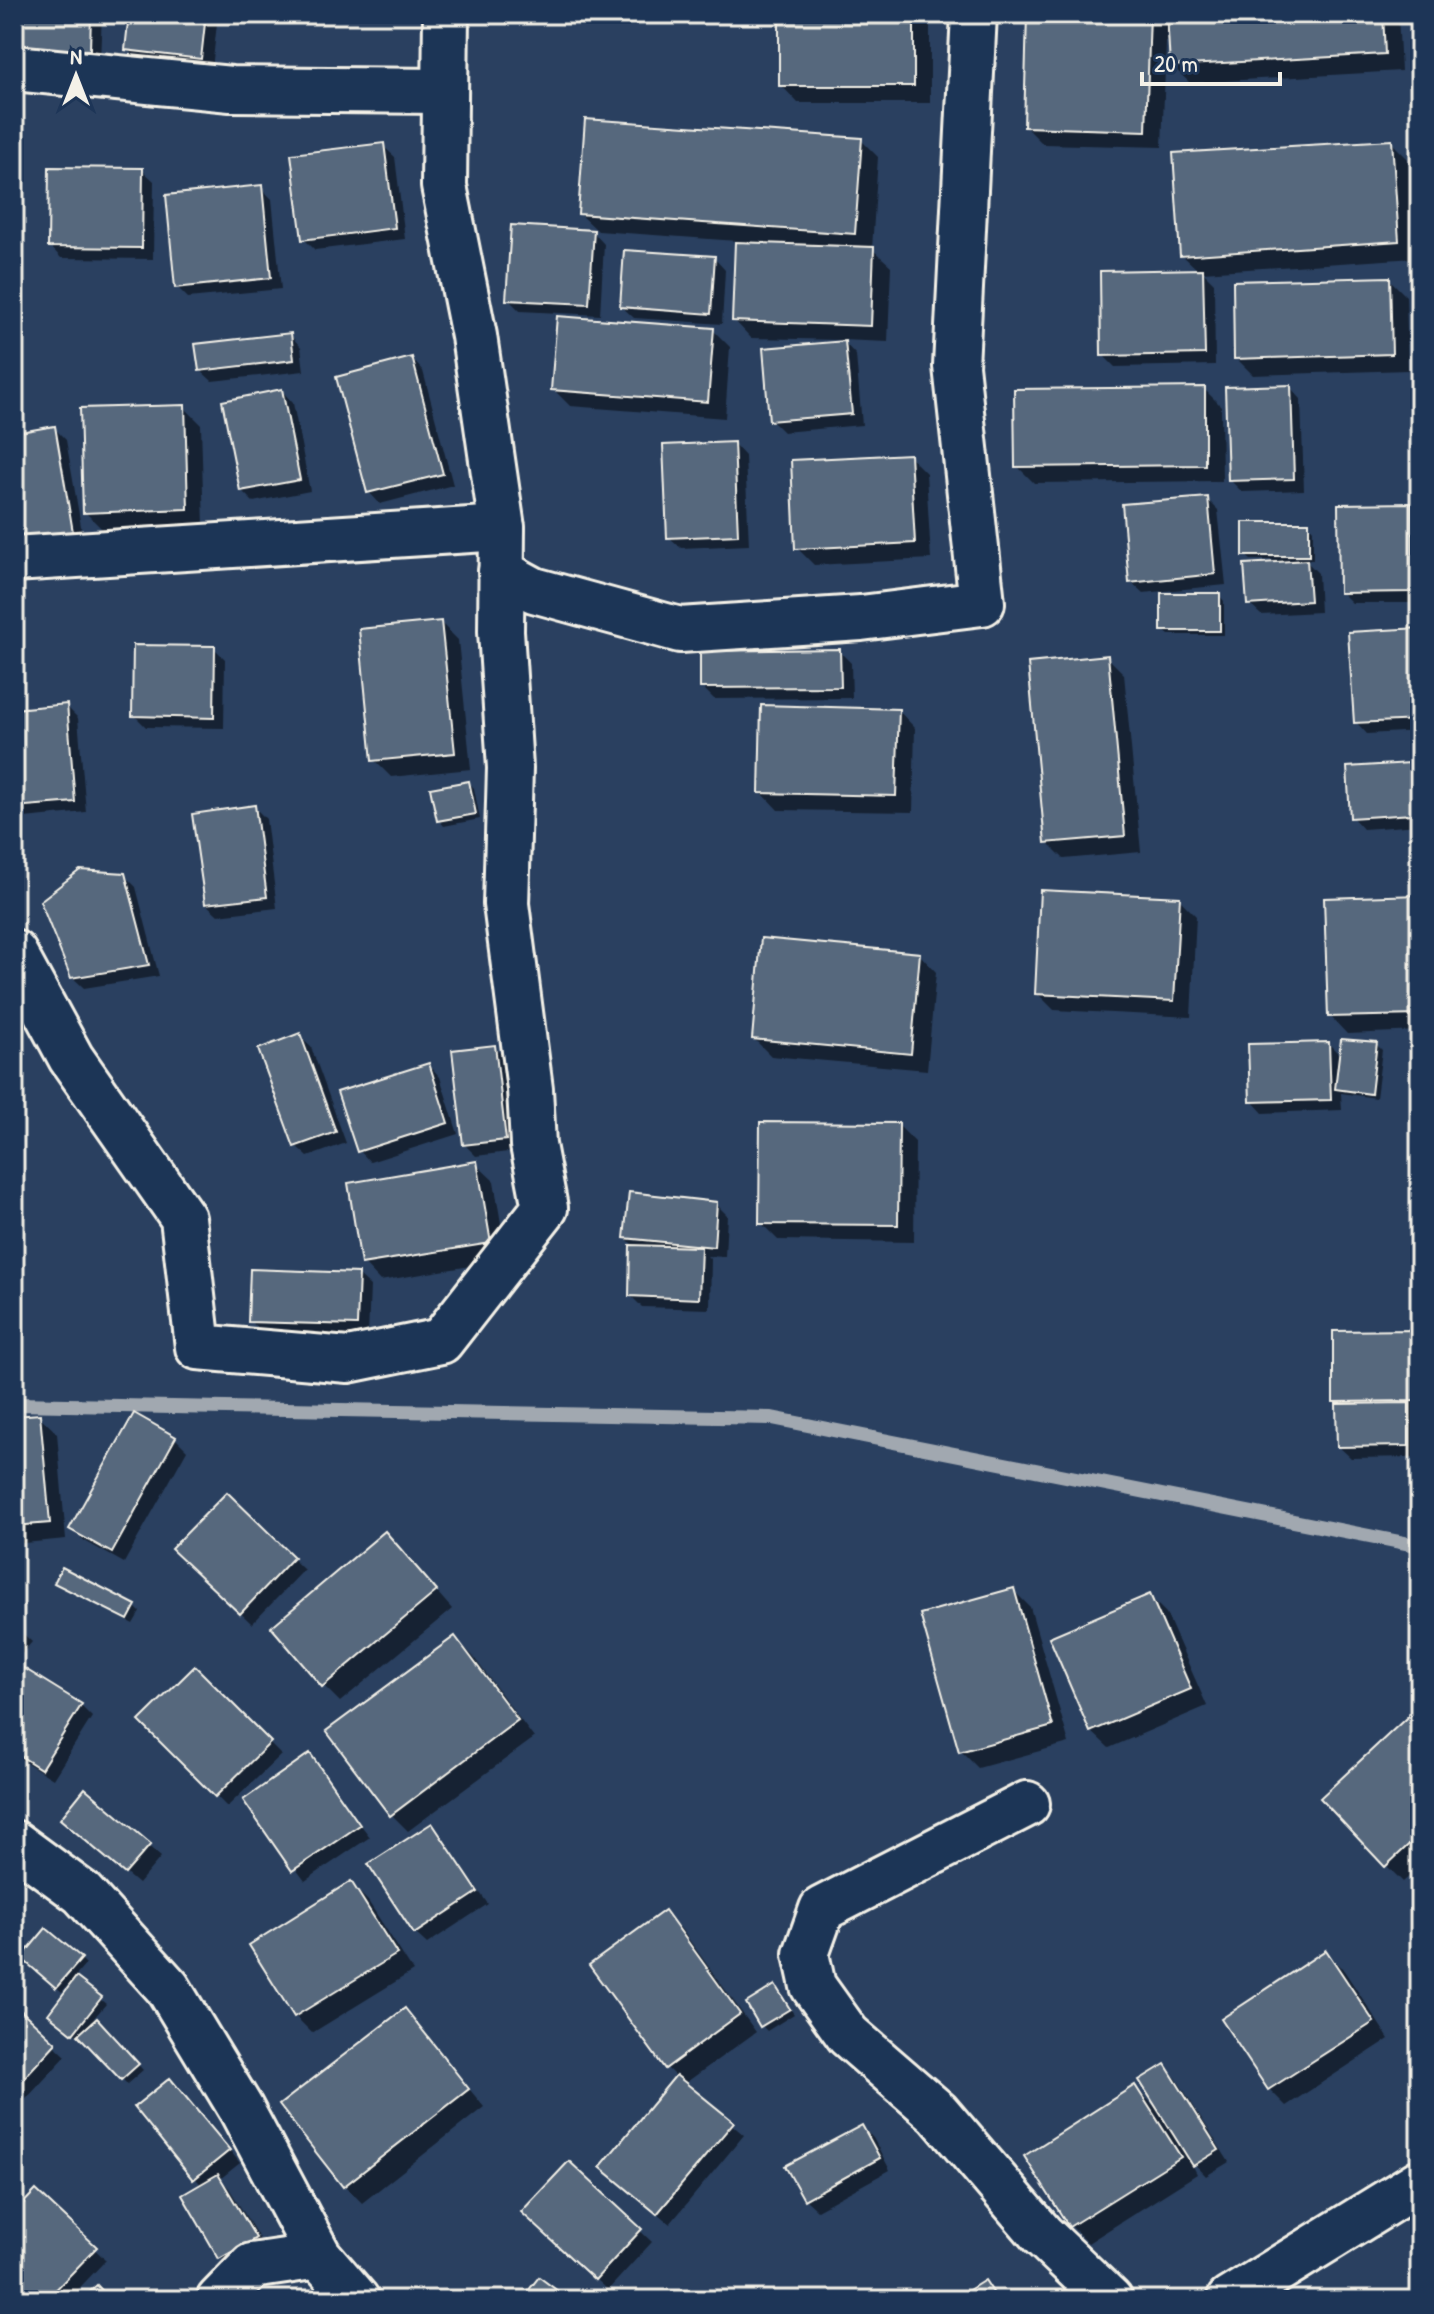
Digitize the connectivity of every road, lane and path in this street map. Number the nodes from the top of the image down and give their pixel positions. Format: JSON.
{"nodes":[{"id":1,"x":446,"y":14,"type":"edge"},
{"id":2,"x":974,"y":14,"type":"edge"},
{"id":3,"x":14,"y":68,"type":"edge"},
{"id":4,"x":444,"y":91,"type":"junction"},
{"id":5,"x":502,"y":528,"type":"junction"},
{"id":6,"x":14,"y":559,"type":"edge"},
{"id":7,"x":501,"y":572,"type":"junction"},
{"id":8,"x":14,"y":953,"type":"edge"},
{"id":9,"x":1027,"y":1804,"type":"dead end"},
{"id":10,"x":14,"y":1843,"type":"edge"},
{"id":11,"x":1420,"y":2182,"type":"edge"},
{"id":12,"x":319,"y":2256,"type":"junction"},
{"id":13,"x":219,"y":2300,"type":"edge"},
{"id":14,"x":357,"y":2300,"type":"edge"},
{"id":15,"x":1110,"y":2300,"type":"edge"},
{"id":16,"x":1229,"y":2300,"type":"edge"}],
"edges":[{"from":1,"to":4,"type":"street"},
{"from":2,"to":7,"type":"street"},
{"from":3,"to":4,"type":"street"},
{"from":4,"to":5,"type":"street"},
{"from":5,"to":6,"type":"street"},
{"from":5,"to":7,"type":"street"},
{"from":7,"to":8,"type":"street"},
{"from":9,"to":15,"type":"street"},
{"from":10,"to":12,"type":"street"},
{"from":11,"to":16,"type":"street"},
{"from":12,"to":13,"type":"street"},
{"from":12,"to":14,"type":"street"}]}
